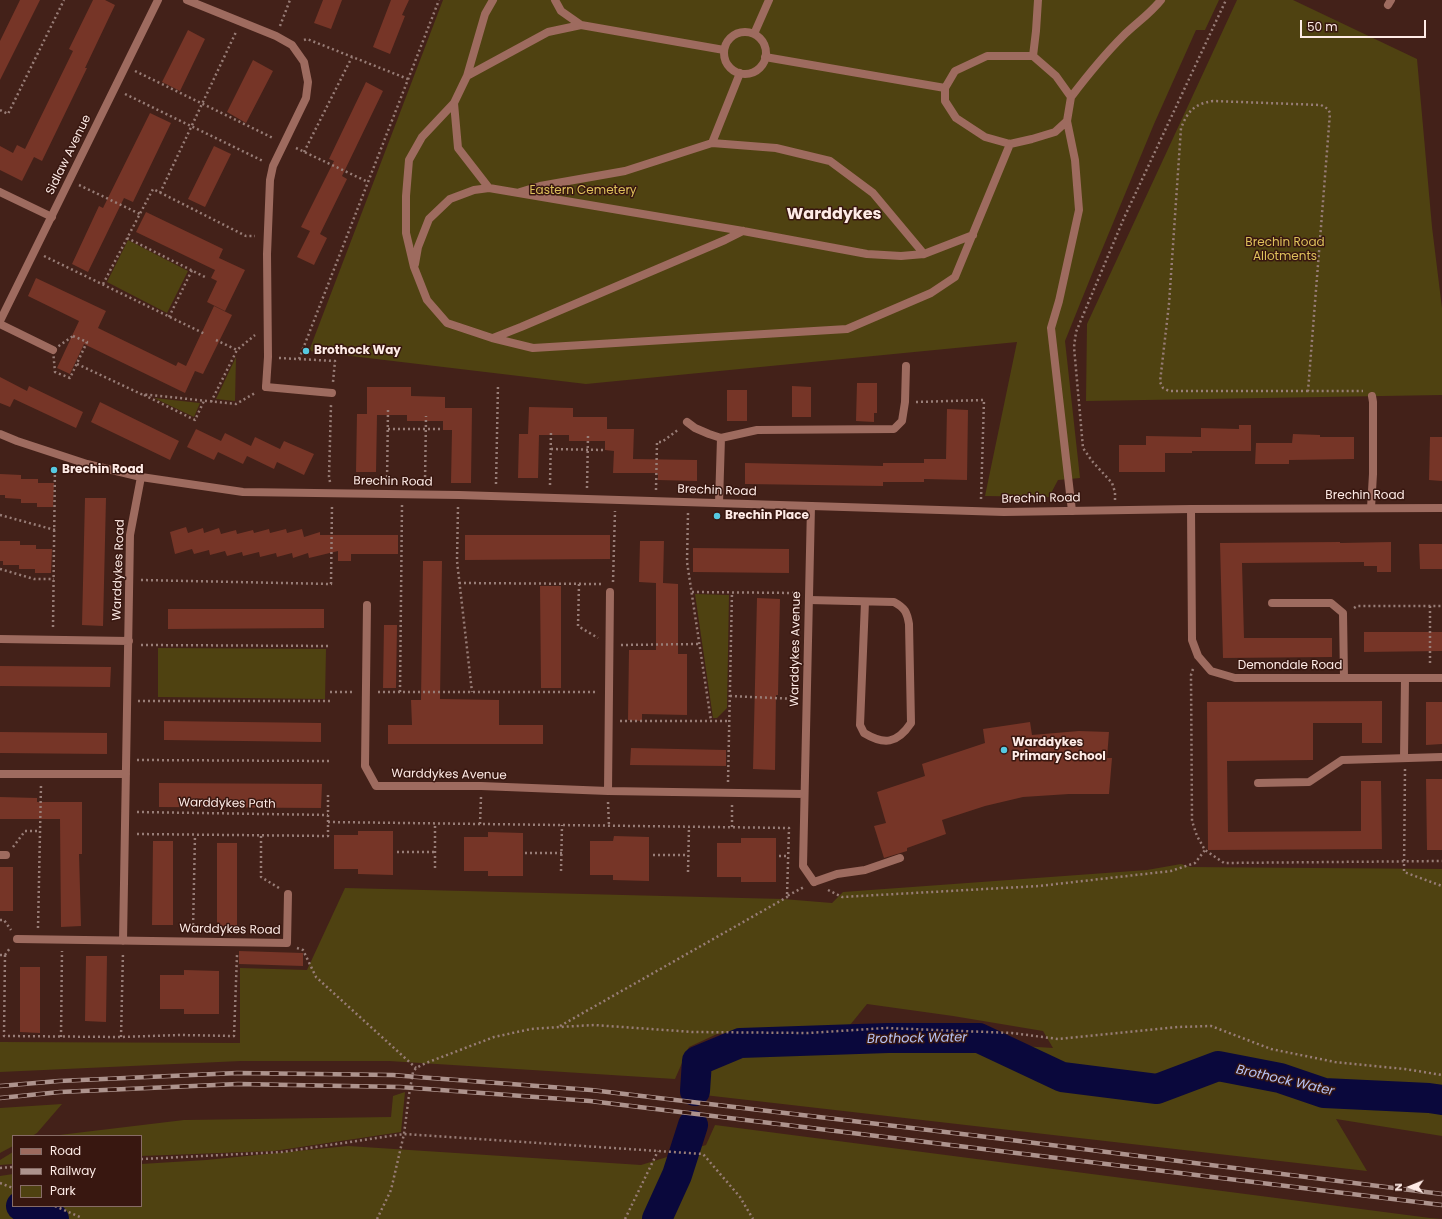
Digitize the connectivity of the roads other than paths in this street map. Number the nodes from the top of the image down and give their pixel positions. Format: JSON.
{"nodes":[{"id":1,"x":158,"y":0,"type":"edge"},
{"id":2,"x":187,"y":0,"type":"edge"},
{"id":3,"x":493,"y":0,"type":"edge"},
{"id":4,"x":555,"y":0,"type":"edge"},
{"id":5,"x":769,"y":0,"type":"edge"},
{"id":6,"x":1038,"y":0,"type":"edge"},
{"id":7,"x":1161,"y":0,"type":"edge"},
{"id":8,"x":581,"y":25,"type":"junction"},
{"id":9,"x":754,"y":34,"type":"junction"},
{"id":10,"x":724,"y":50,"type":"junction"},
{"id":11,"x":1033,"y":56,"type":"junction"},
{"id":12,"x":765,"y":57,"type":"junction"},
{"id":13,"x":740,"y":73,"type":"junction"},
{"id":14,"x":467,"y":76,"type":"junction"},
{"id":15,"x":945,"y":88,"type":"junction"},
{"id":16,"x":1071,"y":97,"type":"junction"},
{"id":17,"x":454,"y":103,"type":"junction"},
{"id":18,"x":1067,"y":121,"type":"junction"},
{"id":19,"x":712,"y":143,"type":"junction"},
{"id":20,"x":1010,"y":144,"type":"junction"},
{"id":21,"x":489,"y":188,"type":"junction"},
{"id":22,"x":0,"y":192,"type":"edge"},
{"id":23,"x":518,"y":193,"type":"junction"},
{"id":24,"x":52,"y":217,"type":"junction"},
{"id":25,"x":744,"y":231,"type":"junction"},
{"id":26,"x":974,"y":235,"type":"junction"},
{"id":27,"x":924,"y":254,"type":"junction"},
{"id":28,"x":414,"y":267,"type":"junction"},
{"id":29,"x":0,"y":322,"type":"edge"},
{"id":30,"x":492,"y":338,"type":"junction"},
{"id":31,"x":53,"y":350,"type":"road end"},
{"id":32,"x":906,"y":366,"type":"dead end"},
{"id":33,"x":332,"y":393,"type":"dead end"},
{"id":34,"x":1372,"y":396,"type":"road end"},
{"id":35,"x":687,"y":422,"type":"road end"},
{"id":36,"x":0,"y":434,"type":"edge"},
{"id":37,"x":721,"y":438,"type":"junction"},
{"id":38,"x":141,"y":477,"type":"junction"},
{"id":39,"x":719,"y":503,"type":"junction"},
{"id":40,"x":811,"y":506,"type":"junction"},
{"id":41,"x":1371,"y":508,"type":"junction"},
{"id":42,"x":1442,"y":508,"type":"edge"},
{"id":43,"x":1190,"y":509,"type":"junction"},
{"id":44,"x":1072,"y":511,"type":"junction"},
{"id":45,"x":610,"y":592,"type":"road end"},
{"id":46,"x":809,"y":597,"type":"junction"},
{"id":47,"x":865,"y":602,"type":"junction"},
{"id":48,"x":1272,"y":603,"type":"dead end"},
{"id":49,"x":367,"y":605,"type":"dead end"},
{"id":50,"x":0,"y":639,"type":"edge"},
{"id":51,"x":129,"y":643,"type":"junction"},
{"id":52,"x":1344,"y":678,"type":"junction"},
{"id":53,"x":1442,"y":678,"type":"edge"},
{"id":54,"x":1405,"y":679,"type":"junction"},
{"id":55,"x":1404,"y":757,"type":"junction"},
{"id":56,"x":1442,"y":757,"type":"edge"},
{"id":57,"x":0,"y":774,"type":"edge"},
{"id":58,"x":126,"y":774,"type":"junction"},
{"id":59,"x":1258,"y":783,"type":"dead end"},
{"id":60,"x":608,"y":791,"type":"junction"},
{"id":61,"x":804,"y":794,"type":"junction"},
{"id":62,"x":900,"y":858,"type":"dead end"},
{"id":63,"x":288,"y":894,"type":"road end"},
{"id":64,"x":18,"y":939,"type":"dead end"},
{"id":65,"x":123,"y":941,"type":"junction"}],
"edges":[{"from":1,"to":24,"type":"street","name":"Sidlaw Avenue"},
{"from":2,"to":33,"type":"street"},
{"from":3,"to":14,"type":"street"},
{"from":4,"to":8,"type":"street"},
{"from":5,"to":9,"type":"street"},
{"from":6,"to":11,"type":"street"},
{"from":7,"to":16,"type":"street"},
{"from":8,"to":10,"type":"street"},
{"from":8,"to":14,"type":"street"},
{"from":9,"to":10,"type":"street"},
{"from":9,"to":12,"type":"street"},
{"from":10,"to":13,"type":"street"},
{"from":11,"to":15,"type":"street"},
{"from":11,"to":16,"type":"street"},
{"from":12,"to":13,"type":"street"},
{"from":12,"to":15,"type":"street"},
{"from":13,"to":19,"type":"street"},
{"from":14,"to":17,"type":"street"},
{"from":15,"to":20,"type":"street"},
{"from":16,"to":18,"type":"street"},
{"from":17,"to":21,"type":"street"},
{"from":17,"to":28,"type":"street"},
{"from":18,"to":20,"type":"street"},
{"from":18,"to":44,"type":"street"},
{"from":19,"to":23,"type":"street"},
{"from":19,"to":27,"type":"street"},
{"from":20,"to":26,"type":"street"},
{"from":21,"to":23,"type":"street"},
{"from":21,"to":28,"type":"street"},
{"from":22,"to":24,"type":"street"},
{"from":23,"to":25,"type":"street"},
{"from":24,"to":29,"type":"street","name":"Sidlaw Avenue"},
{"from":25,"to":27,"type":"street"},
{"from":25,"to":30,"type":"street"},
{"from":26,"to":27,"type":"street"},
{"from":26,"to":30,"type":"street"},
{"from":28,"to":30,"type":"street"},
{"from":29,"to":31,"type":"street"},
{"from":32,"to":37,"type":"street"},
{"from":34,"to":41,"type":"street"},
{"from":35,"to":37,"type":"street"},
{"from":36,"to":38,"type":"street","name":"Brechin Road"},
{"from":37,"to":39,"type":"street"},
{"from":38,"to":39,"type":"street","name":"Brechin Road"},
{"from":38,"to":51,"type":"street","name":"Warddykes Road"},
{"from":39,"to":40,"type":"street","name":"Brechin Road"},
{"from":40,"to":44,"type":"street","name":"Brechin Road"},
{"from":40,"to":46,"type":"street","name":"Warddykes Avenue"},
{"from":41,"to":42,"type":"street","name":"Brechin Road"},
{"from":41,"to":43,"type":"street","name":"Brechin Road"},
{"from":43,"to":44,"type":"street","name":"Brechin Road"},
{"from":43,"to":52,"type":"street","name":"Demondale Road"},
{"from":45,"to":60,"type":"street"},
{"from":46,"to":47,"type":"street"},
{"from":46,"to":61,"type":"street","name":"Warddykes Avenue"},
{"from":47,"to":47,"type":"street"},
{"from":48,"to":52,"type":"street"},
{"from":49,"to":60,"type":"street","name":"Warddykes Avenue"},
{"from":50,"to":51,"type":"street"},
{"from":51,"to":58,"type":"street","name":"Warddykes Road"},
{"from":52,"to":54,"type":"street","name":"Demondale Road"},
{"from":53,"to":54,"type":"street","name":"Demondale Road"},
{"from":54,"to":55,"type":"street"},
{"from":55,"to":56,"type":"street"},
{"from":55,"to":59,"type":"street"},
{"from":57,"to":58,"type":"street"},
{"from":58,"to":65,"type":"street","name":"Warddykes Road"},
{"from":60,"to":61,"type":"street","name":"Warddykes Avenue"},
{"from":61,"to":62,"type":"street","name":"Warddykes Avenue"},
{"from":63,"to":65,"type":"street","name":"Warddykes Road"},
{"from":64,"to":65,"type":"street","name":"Warddykes Road"}]}
